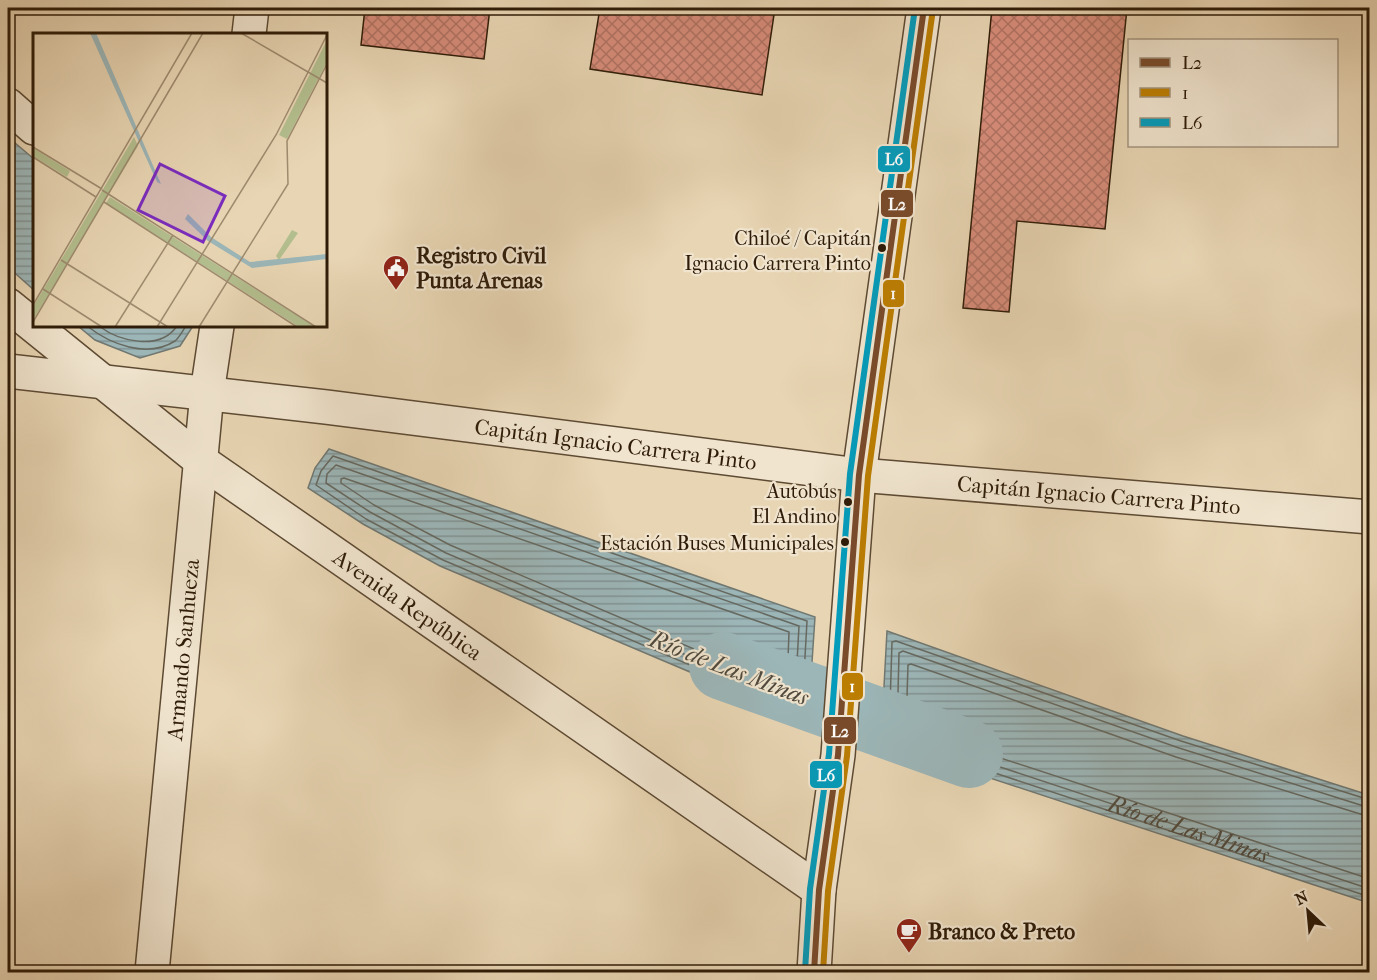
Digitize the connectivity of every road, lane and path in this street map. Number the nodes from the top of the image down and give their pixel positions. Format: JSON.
{"nodes":[{"id":1,"x":252,"y":8,"type":"edge"},
{"id":2,"x":924,"y":8,"type":"edge"},
{"id":3,"x":249,"y":33,"type":"edge"},
{"id":4,"x":8,"y":105,"type":"edge"},
{"id":5,"x":33,"y":127,"type":"edge"},
{"id":6,"x":8,"y":304,"type":"edge"},
{"id":7,"x":33,"y":325,"type":"edge"},
{"id":8,"x":35,"y":327,"type":"edge"},
{"id":9,"x":217,"y":327,"type":"edge"},
{"id":10,"x":8,"y":371,"type":"edge"},
{"id":11,"x":96,"y":379,"type":"junction"},
{"id":12,"x":207,"y":393,"type":"junction"},
{"id":13,"x":201,"y":461,"type":"junction"},
{"id":14,"x":859,"y":475,"type":"junction"},
{"id":15,"x":1370,"y":517,"type":"edge"},
{"id":16,"x":819,"y":890,"type":"junction"},
{"id":17,"x":152,"y":972,"type":"edge"},
{"id":18,"x":814,"y":972,"type":"edge"}],
"edges":[{"from":1,"to":3,"type":"street"},
{"from":2,"to":14,"type":"street"},
{"from":4,"to":5,"type":"street"},
{"from":6,"to":7,"type":"street","name":"Avenida República"},
{"from":8,"to":11,"type":"street","name":"Avenida República"},
{"from":9,"to":12,"type":"street","name":"Armando Sanhueza"},
{"from":10,"to":11,"type":"street","name":"Capitán Ignacio Carrera Pinto"},
{"from":11,"to":12,"type":"street","name":"Capitán Ignacio Carrera Pinto"},
{"from":11,"to":13,"type":"street","name":"Avenida República"},
{"from":12,"to":13,"type":"street","name":"Armando Sanhueza"},
{"from":12,"to":14,"type":"street","name":"Capitán Ignacio Carrera Pinto"},
{"from":13,"to":16,"type":"street","name":"Avenida República"},
{"from":13,"to":17,"type":"street","name":"Armando Sanhueza"},
{"from":14,"to":15,"type":"street","name":"Capitán Ignacio Carrera Pinto"},
{"from":14,"to":16,"type":"street"},
{"from":16,"to":18,"type":"street"}]}
